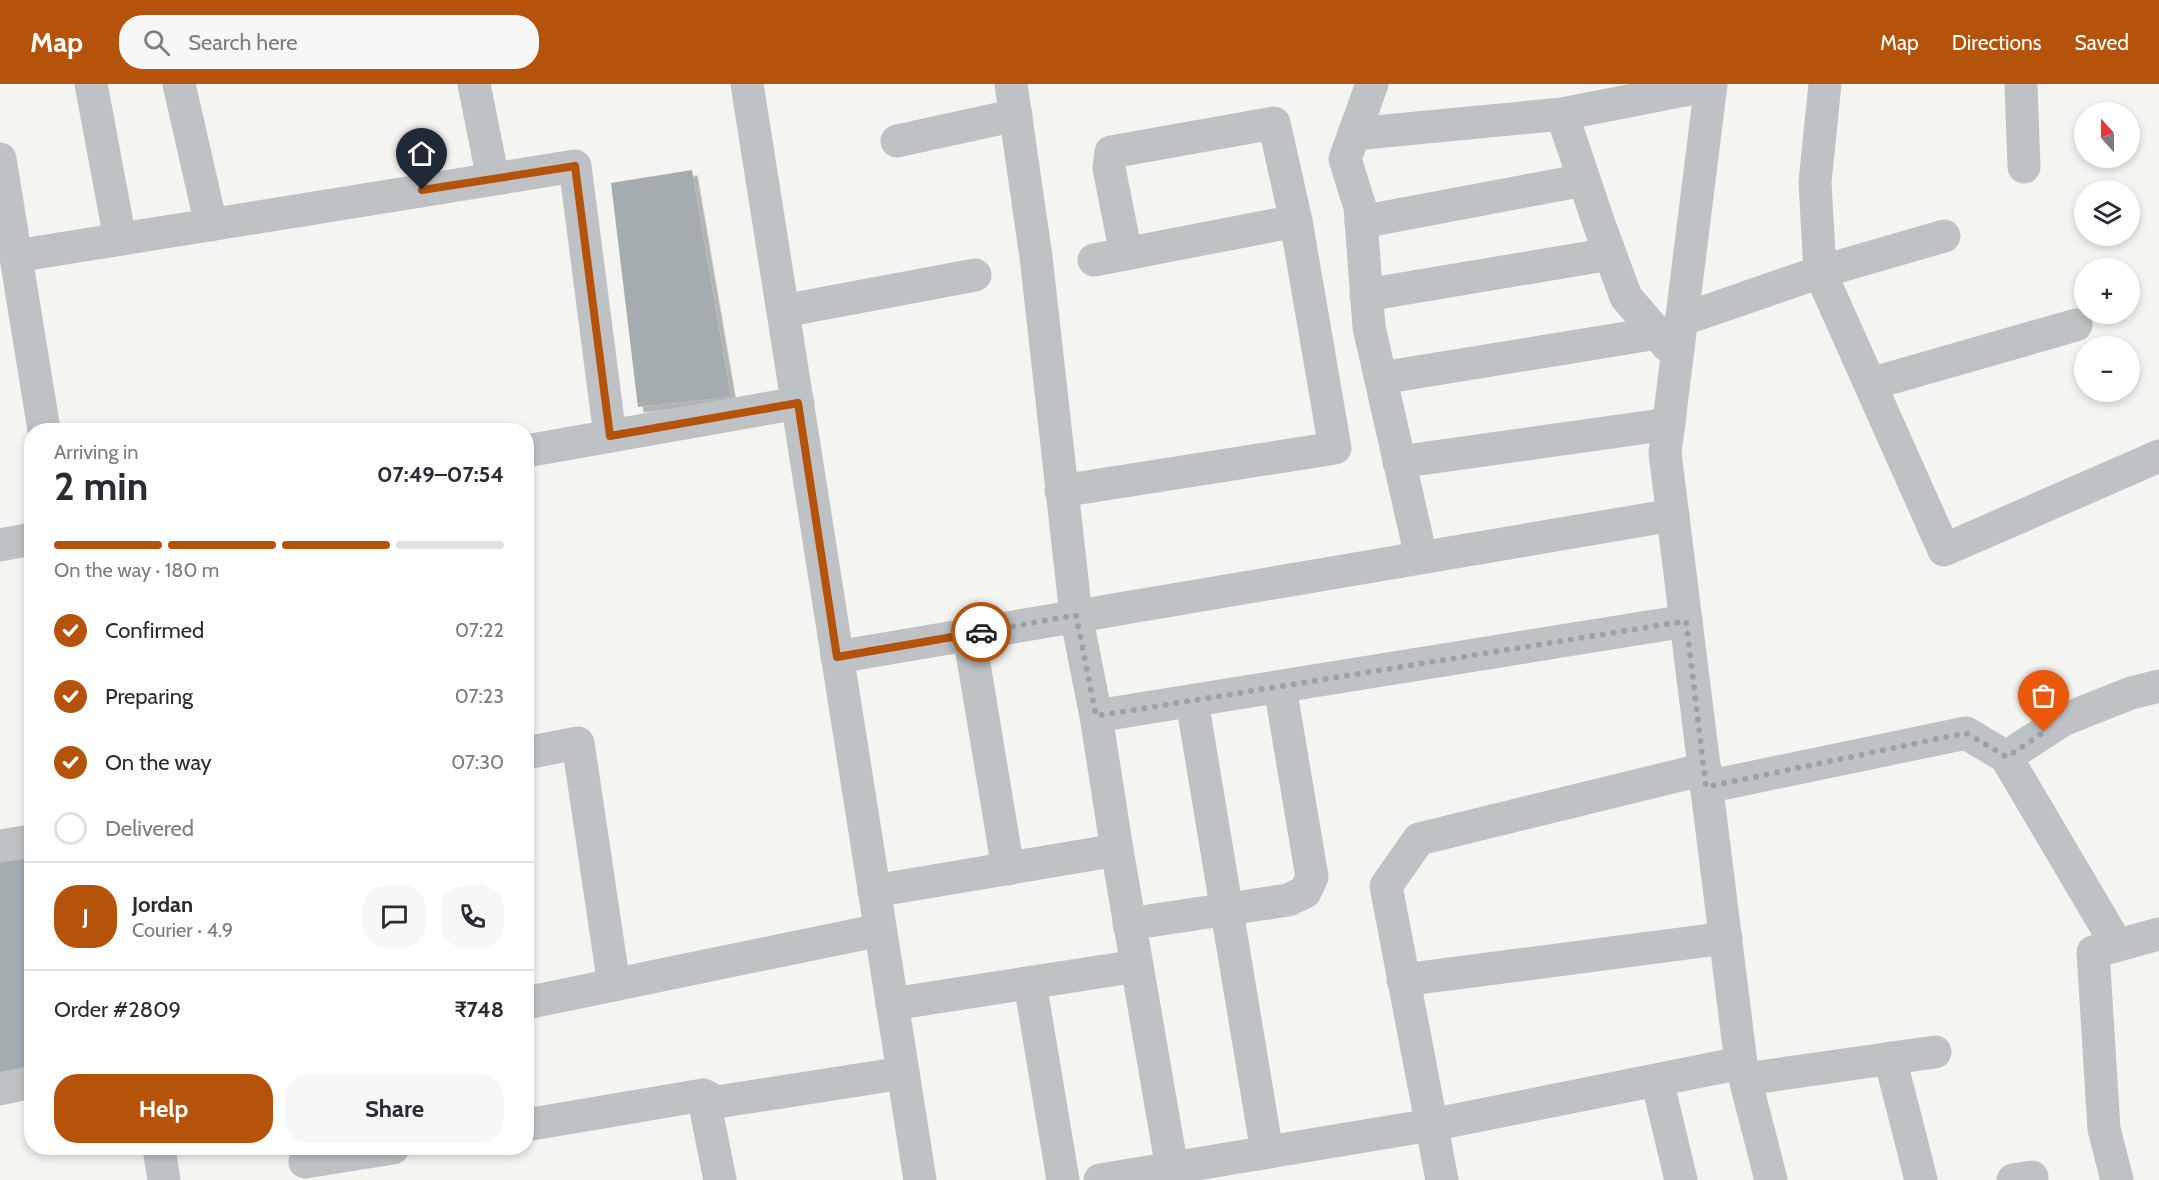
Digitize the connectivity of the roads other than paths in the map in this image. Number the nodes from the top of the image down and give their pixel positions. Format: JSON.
{"nodes":[{"id":1,"x":91,"y":84,"type":"edge"},
{"id":2,"x":179,"y":84,"type":"edge"},
{"id":3,"x":474,"y":84,"type":"edge"},
{"id":4,"x":747,"y":84,"type":"edge"},
{"id":5,"x":1372,"y":84,"type":"edge"},
{"id":6,"x":1826,"y":84,"type":"edge"},
{"id":7,"x":2021,"y":84,"type":"edge"},
{"id":8,"x":1711,"y":85,"type":"edge"},
{"id":9,"x":1014,"y":100,"type":"edge"},
{"id":10,"x":1562,"y":114,"type":"junction"},
{"id":11,"x":1354,"y":134,"type":"junction"},
{"id":12,"x":897,"y":141,"type":"dead end"},
{"id":13,"x":0,"y":159,"type":"edge"},
{"id":14,"x":2024,"y":167,"type":"dead end"},
{"id":15,"x":493,"y":179,"type":"junction"},
{"id":16,"x":1584,"y":180,"type":"junction"},
{"id":17,"x":1296,"y":221,"type":"junction"},
{"id":18,"x":1361,"y":222,"type":"junction"},
{"id":19,"x":211,"y":225,"type":"junction"},
{"id":20,"x":1944,"y":236,"type":"dead end"},
{"id":21,"x":120,"y":239,"type":"junction"},
{"id":22,"x":1126,"y":254,"type":"junction"},
{"id":23,"x":1610,"y":254,"type":"junction"},
{"id":24,"x":16,"y":256,"type":"junction"},
{"id":25,"x":1094,"y":260,"type":"dead end"},
{"id":26,"x":1820,"y":272,"type":"junction"},
{"id":27,"x":975,"y":276,"type":"dead end"},
{"id":28,"x":1366,"y":295,"type":"junction"},
{"id":29,"x":783,"y":311,"type":"junction"},
{"id":30,"x":2076,"y":325,"type":"dead end"},
{"id":31,"x":1672,"y":336,"type":"junction"},
{"id":32,"x":1381,"y":378,"type":"junction"},
{"id":33,"x":1870,"y":384,"type":"junction"},
{"id":34,"x":798,"y":403,"type":"junction"},
{"id":35,"x":43,"y":423,"type":"edge"},
{"id":36,"x":1668,"y":424,"type":"junction"},
{"id":37,"x":610,"y":436,"type":"junction"},
{"id":38,"x":534,"y":450,"type":"edge"},
{"id":39,"x":2159,"y":456,"type":"edge"},
{"id":40,"x":1399,"y":462,"type":"junction"},
{"id":41,"x":1061,"y":491,"type":"junction"},
{"id":42,"x":1673,"y":515,"type":"junction"},
{"id":43,"x":24,"y":540,"type":"edge"},
{"id":44,"x":0,"y":545,"type":"edge"},
{"id":45,"x":1421,"y":557,"type":"junction"},
{"id":46,"x":1076,"y":615,"type":"junction"},
{"id":47,"x":1686,"y":621,"type":"junction"},
{"id":48,"x":969,"y":634,"type":"junction"},
{"id":49,"x":837,"y":657,"type":"junction"},
{"id":50,"x":2159,"y":686,"type":"edge"},
{"id":51,"x":1280,"y":687,"type":"junction"},
{"id":52,"x":1192,"y":701,"type":"junction"},
{"id":53,"x":1096,"y":716,"type":"junction"},
{"id":54,"x":534,"y":751,"type":"edge"},
{"id":55,"x":2007,"y":757,"type":"junction"},
{"id":56,"x":1706,"y":778,"type":"junction"},
{"id":57,"x":24,"y":842,"type":"edge"},
{"id":58,"x":0,"y":846,"type":"edge"},
{"id":59,"x":1117,"y":850,"type":"junction"},
{"id":60,"x":1008,"y":868,"type":"junction"},
{"id":61,"x":874,"y":891,"type":"junction"},
{"id":62,"x":1227,"y":909,"type":"junction"},
{"id":63,"x":1129,"y":924,"type":"junction"},
{"id":64,"x":880,"y":930,"type":"junction"},
{"id":65,"x":2159,"y":934,"type":"edge"},
{"id":66,"x":1726,"y":938,"type":"junction"},
{"id":67,"x":2117,"y":945,"type":"junction"},
{"id":68,"x":1137,"y":966,"type":"junction"},
{"id":69,"x":1404,"y":980,"type":"junction"},
{"id":70,"x":1030,"y":983,"type":"junction"},
{"id":71,"x":614,"y":985,"type":"junction"},
{"id":72,"x":534,"y":1001,"type":"edge"},
{"id":73,"x":892,"y":1004,"type":"junction"},
{"id":74,"x":1935,"y":1052,"type":"dead end"},
{"id":75,"x":1890,"y":1058,"type":"junction"},
{"id":76,"x":1743,"y":1071,"type":"junction"},
{"id":77,"x":903,"y":1073,"type":"junction"},
{"id":78,"x":1657,"y":1080,"type":"junction"},
{"id":79,"x":24,"y":1084,"type":"edge"},
{"id":80,"x":0,"y":1089,"type":"edge"},
{"id":81,"x":704,"y":1095,"type":"junction"},
{"id":82,"x":534,"y":1124,"type":"edge"},
{"id":83,"x":1431,"y":1125,"type":"junction"},
{"id":84,"x":1267,"y":1152,"type":"junction"},
{"id":85,"x":160,"y":1155,"type":"edge"},
{"id":86,"x":352,"y":1155,"type":"edge"},
{"id":87,"x":305,"y":1163,"type":"edge"},
{"id":88,"x":1173,"y":1174,"type":"edge"},
{"id":89,"x":164,"y":1180,"type":"edge"},
{"id":90,"x":720,"y":1180,"type":"edge"},
{"id":91,"x":920,"y":1180,"type":"edge"},
{"id":92,"x":1063,"y":1180,"type":"edge"},
{"id":93,"x":1100,"y":1180,"type":"edge"},
{"id":94,"x":1442,"y":1180,"type":"edge"},
{"id":95,"x":1681,"y":1180,"type":"edge"},
{"id":96,"x":1771,"y":1180,"type":"edge"},
{"id":97,"x":1921,"y":1180,"type":"edge"},
{"id":98,"x":2117,"y":1180,"type":"edge"}],
"edges":[{"from":1,"to":21,"type":"street"},
{"from":2,"to":19,"type":"street"},
{"from":3,"to":15,"type":"street"},
{"from":4,"to":29,"type":"street"},
{"from":5,"to":11,"type":"street"},
{"from":6,"to":26,"type":"street"},
{"from":7,"to":14,"type":"street"},
{"from":8,"to":10,"type":"street"},
{"from":8,"to":31,"type":"street"},
{"from":9,"to":12,"type":"street"},
{"from":9,"to":41,"type":"street"},
{"from":10,"to":11,"type":"street"},
{"from":10,"to":16,"type":"street"},
{"from":11,"to":18,"type":"street"},
{"from":13,"to":24,"type":"street"},
{"from":15,"to":19,"type":"street"},
{"from":15,"to":37,"type":"street"},
{"from":16,"to":18,"type":"street"},
{"from":16,"to":23,"type":"street"},
{"from":17,"to":22,"type":"street"},
{"from":17,"to":22,"type":"street"},
{"from":17,"to":41,"type":"street"},
{"from":18,"to":28,"type":"street"},
{"from":19,"to":21,"type":"street"},
{"from":20,"to":26,"type":"street"},
{"from":21,"to":24,"type":"street"},
{"from":22,"to":25,"type":"street"},
{"from":23,"to":28,"type":"street"},
{"from":23,"to":31,"type":"street"},
{"from":24,"to":35,"type":"street"},
{"from":26,"to":31,"type":"street"},
{"from":26,"to":33,"type":"street"},
{"from":27,"to":29,"type":"street"},
{"from":28,"to":32,"type":"street"},
{"from":29,"to":34,"type":"street"},
{"from":30,"to":33,"type":"street"},
{"from":31,"to":32,"type":"street"},
{"from":31,"to":36,"type":"street"},
{"from":32,"to":40,"type":"street"},
{"from":33,"to":39,"type":"street"},
{"from":34,"to":37,"type":"street"},
{"from":34,"to":49,"type":"street"},
{"from":36,"to":40,"type":"street"},
{"from":36,"to":42,"type":"street"},
{"from":37,"to":38,"type":"street"},
{"from":40,"to":45,"type":"street"},
{"from":41,"to":46,"type":"street"},
{"from":42,"to":45,"type":"street"},
{"from":42,"to":47,"type":"street"},
{"from":43,"to":44,"type":"street"},
{"from":45,"to":46,"type":"street"},
{"from":46,"to":48,"type":"street"},
{"from":46,"to":53,"type":"street"},
{"from":47,"to":51,"type":"street"},
{"from":47,"to":56,"type":"street"},
{"from":48,"to":49,"type":"street"},
{"from":48,"to":60,"type":"street"},
{"from":49,"to":61,"type":"street"},
{"from":50,"to":55,"type":"street"},
{"from":51,"to":52,"type":"street"},
{"from":51,"to":62,"type":"street"},
{"from":52,"to":53,"type":"street"},
{"from":52,"to":62,"type":"street"},
{"from":53,"to":59,"type":"street"},
{"from":54,"to":71,"type":"street"},
{"from":55,"to":56,"type":"street"},
{"from":55,"to":67,"type":"street"},
{"from":56,"to":66,"type":"street"},
{"from":56,"to":69,"type":"street"},
{"from":57,"to":58,"type":"street"},
{"from":59,"to":60,"type":"street"},
{"from":59,"to":63,"type":"street"},
{"from":60,"to":61,"type":"street"},
{"from":61,"to":64,"type":"street"},
{"from":62,"to":63,"type":"street"},
{"from":62,"to":84,"type":"street"},
{"from":63,"to":68,"type":"street"},
{"from":64,"to":71,"type":"street"},
{"from":64,"to":73,"type":"street"},
{"from":65,"to":67,"type":"street"},
{"from":66,"to":69,"type":"street"},
{"from":66,"to":76,"type":"street"},
{"from":67,"to":98,"type":"street"},
{"from":68,"to":70,"type":"street"},
{"from":68,"to":88,"type":"street"},
{"from":69,"to":83,"type":"street"},
{"from":70,"to":73,"type":"street"},
{"from":70,"to":92,"type":"street"},
{"from":71,"to":72,"type":"street"},
{"from":73,"to":77,"type":"street"},
{"from":74,"to":75,"type":"street"},
{"from":75,"to":76,"type":"street"},
{"from":75,"to":97,"type":"street"},
{"from":76,"to":78,"type":"street"},
{"from":76,"to":96,"type":"street"},
{"from":77,"to":81,"type":"street"},
{"from":77,"to":91,"type":"street"},
{"from":78,"to":83,"type":"street"},
{"from":78,"to":95,"type":"street"},
{"from":79,"to":80,"type":"street"},
{"from":81,"to":82,"type":"street"},
{"from":81,"to":90,"type":"street"},
{"from":83,"to":84,"type":"street"},
{"from":83,"to":94,"type":"street"},
{"from":84,"to":88,"type":"street"},
{"from":85,"to":89,"type":"street"},
{"from":86,"to":87,"type":"street"},
{"from":88,"to":93,"type":"street"}]}
